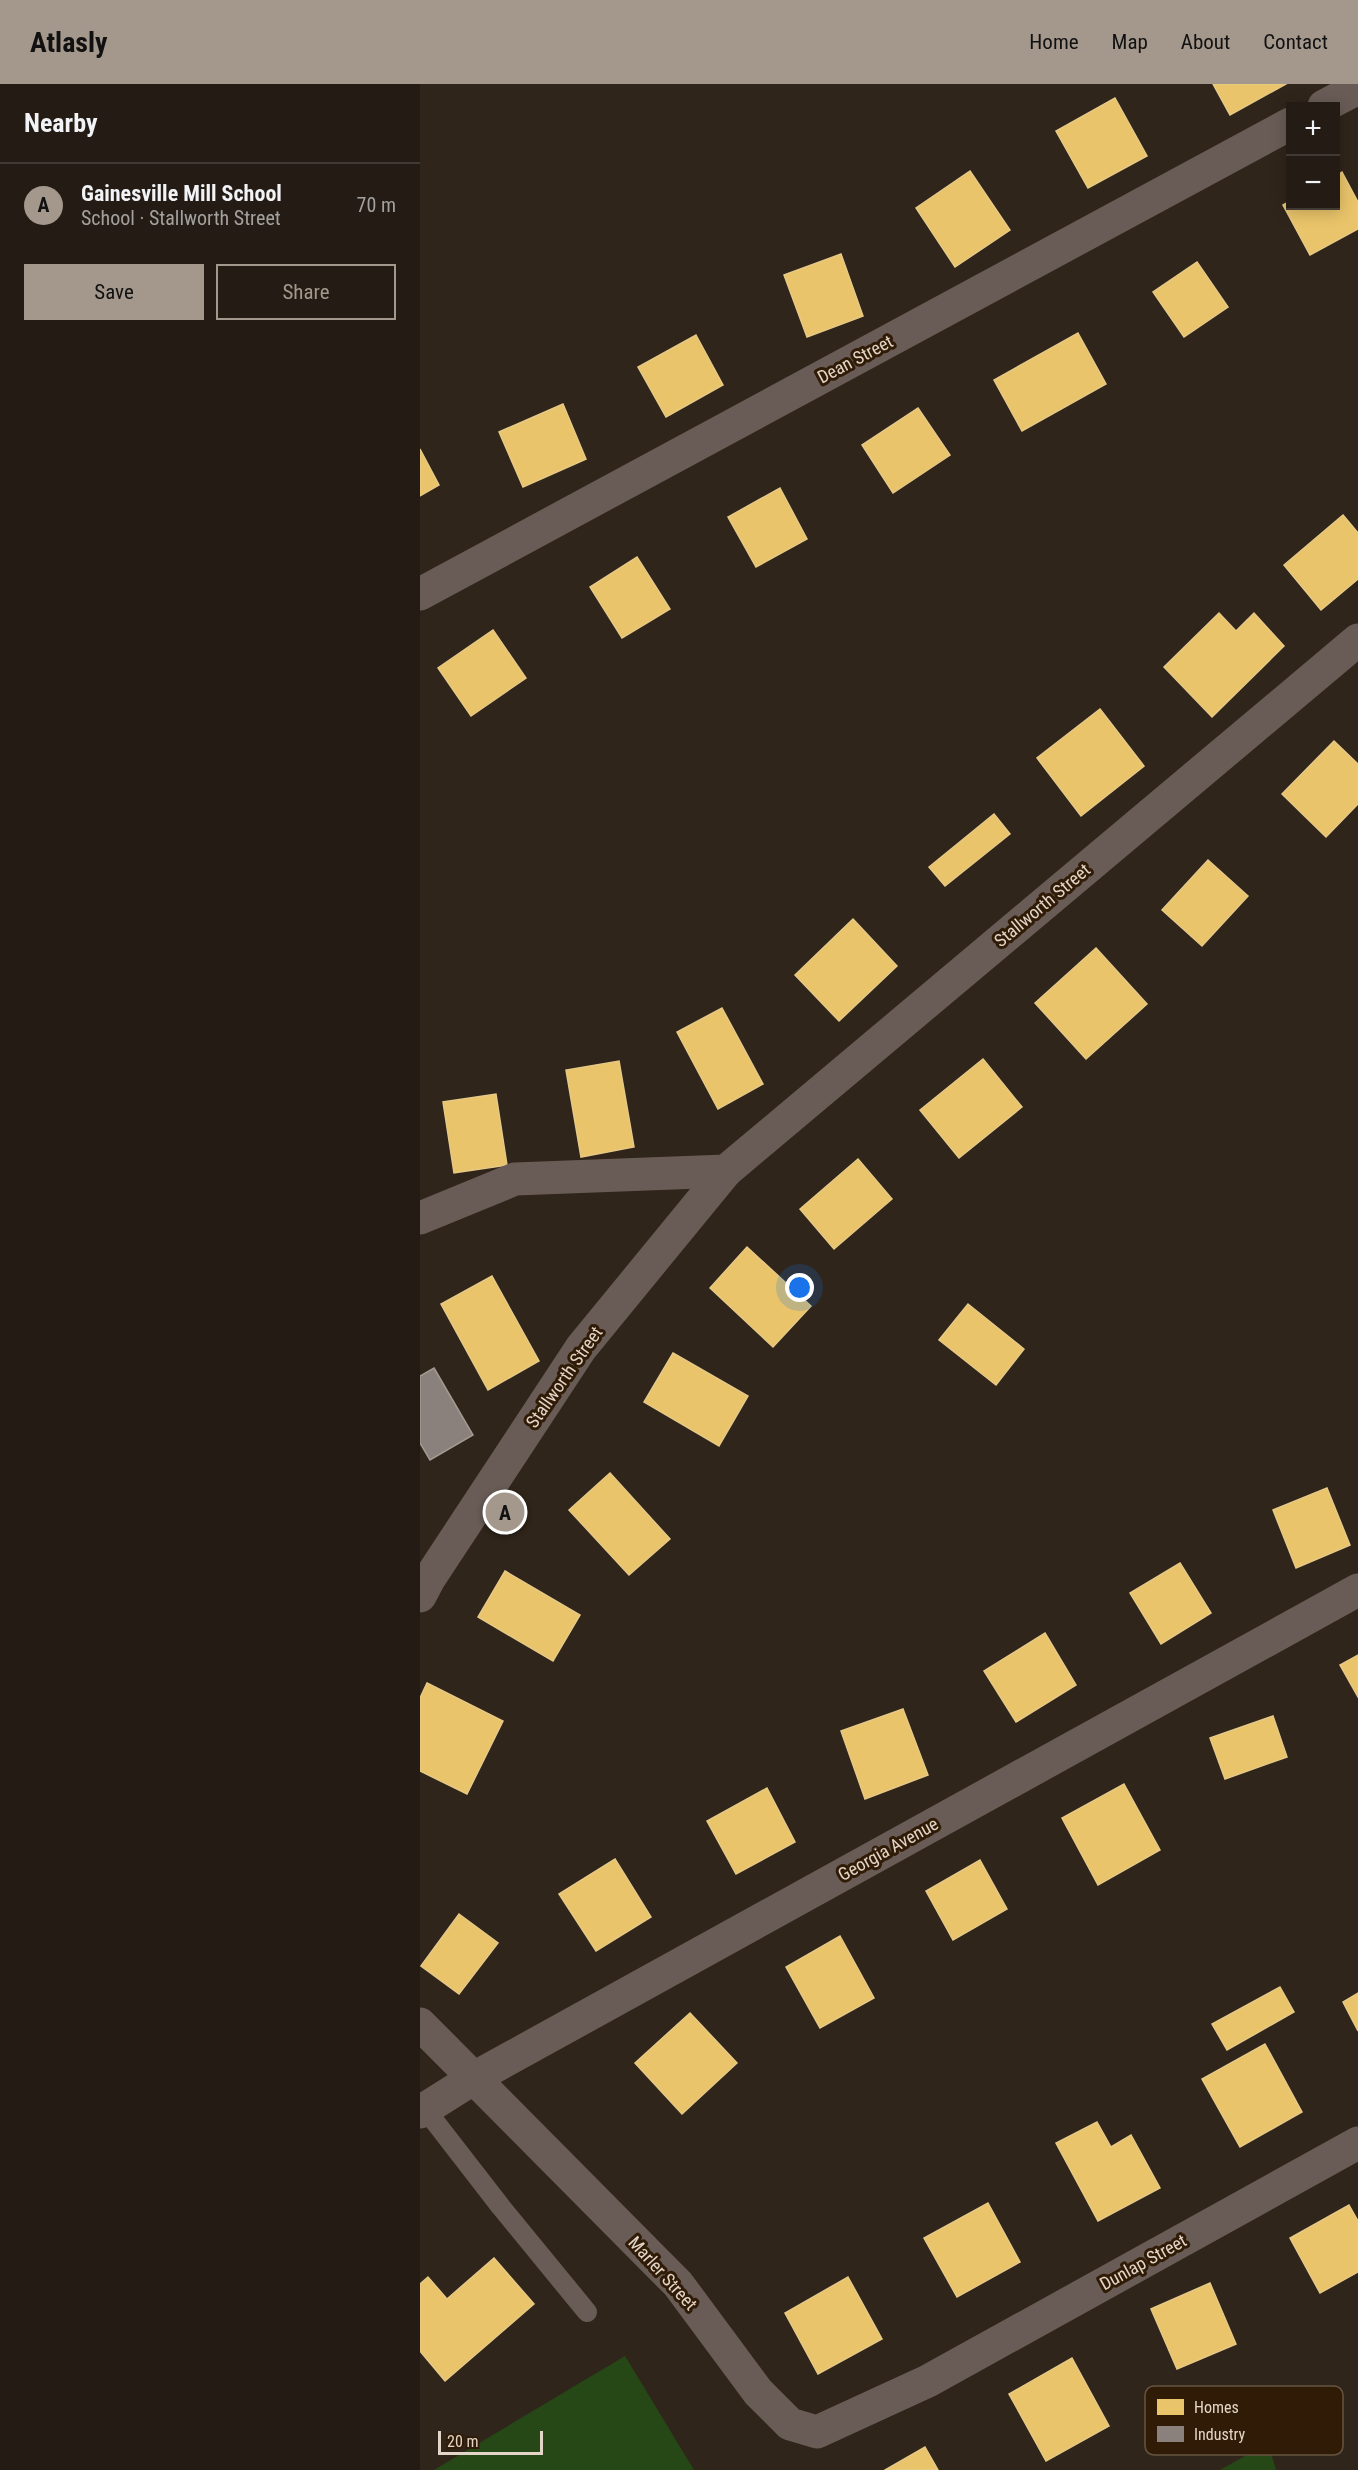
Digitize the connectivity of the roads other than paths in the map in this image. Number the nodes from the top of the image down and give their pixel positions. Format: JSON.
{"nodes":[{"id":1,"x":1358,"y":88,"type":"edge"},
{"id":2,"x":1332,"y":102,"type":"edge"},
{"id":3,"x":1286,"y":126,"type":"edge"},
{"id":4,"x":420,"y":594,"type":"edge"},
{"id":5,"x":1358,"y":640,"type":"edge"},
{"id":6,"x":726,"y":1171,"type":"junction"},
{"id":7,"x":420,"y":1218,"type":"edge"},
{"id":8,"x":1358,"y":1590,"type":"edge"},
{"id":9,"x":420,"y":1596,"type":"edge"},
{"id":10,"x":420,"y":2024,"type":"edge"},
{"id":11,"x":474,"y":2078,"type":"junction"},
{"id":12,"x":422,"y":2110,"type":"edge"},
{"id":13,"x":1358,"y":2143,"type":"edge"},
{"id":14,"x":587,"y":2312,"type":"dead end"},
{"id":15,"x":928,"y":2381,"type":"joint"}],
"edges":[{"from":1,"to":2,"type":"street"},
{"from":3,"to":4,"type":"street","name":"Dean Street"},
{"from":5,"to":6,"type":"street","name":"Stallworth Street"},
{"from":6,"to":7,"type":"street"},
{"from":6,"to":9,"type":"street","name":"Stallworth Street"},
{"from":8,"to":11,"type":"street","name":"Georgia Avenue"},
{"from":10,"to":11,"type":"street","name":"Marler Street"},
{"from":11,"to":12,"type":"street","name":"Georgia Avenue"},
{"from":11,"to":15,"type":"street","name":"Marler Street"},
{"from":12,"to":14,"type":"lane"},
{"from":13,"to":15,"type":"street","name":"Dunlap Street"}]}
